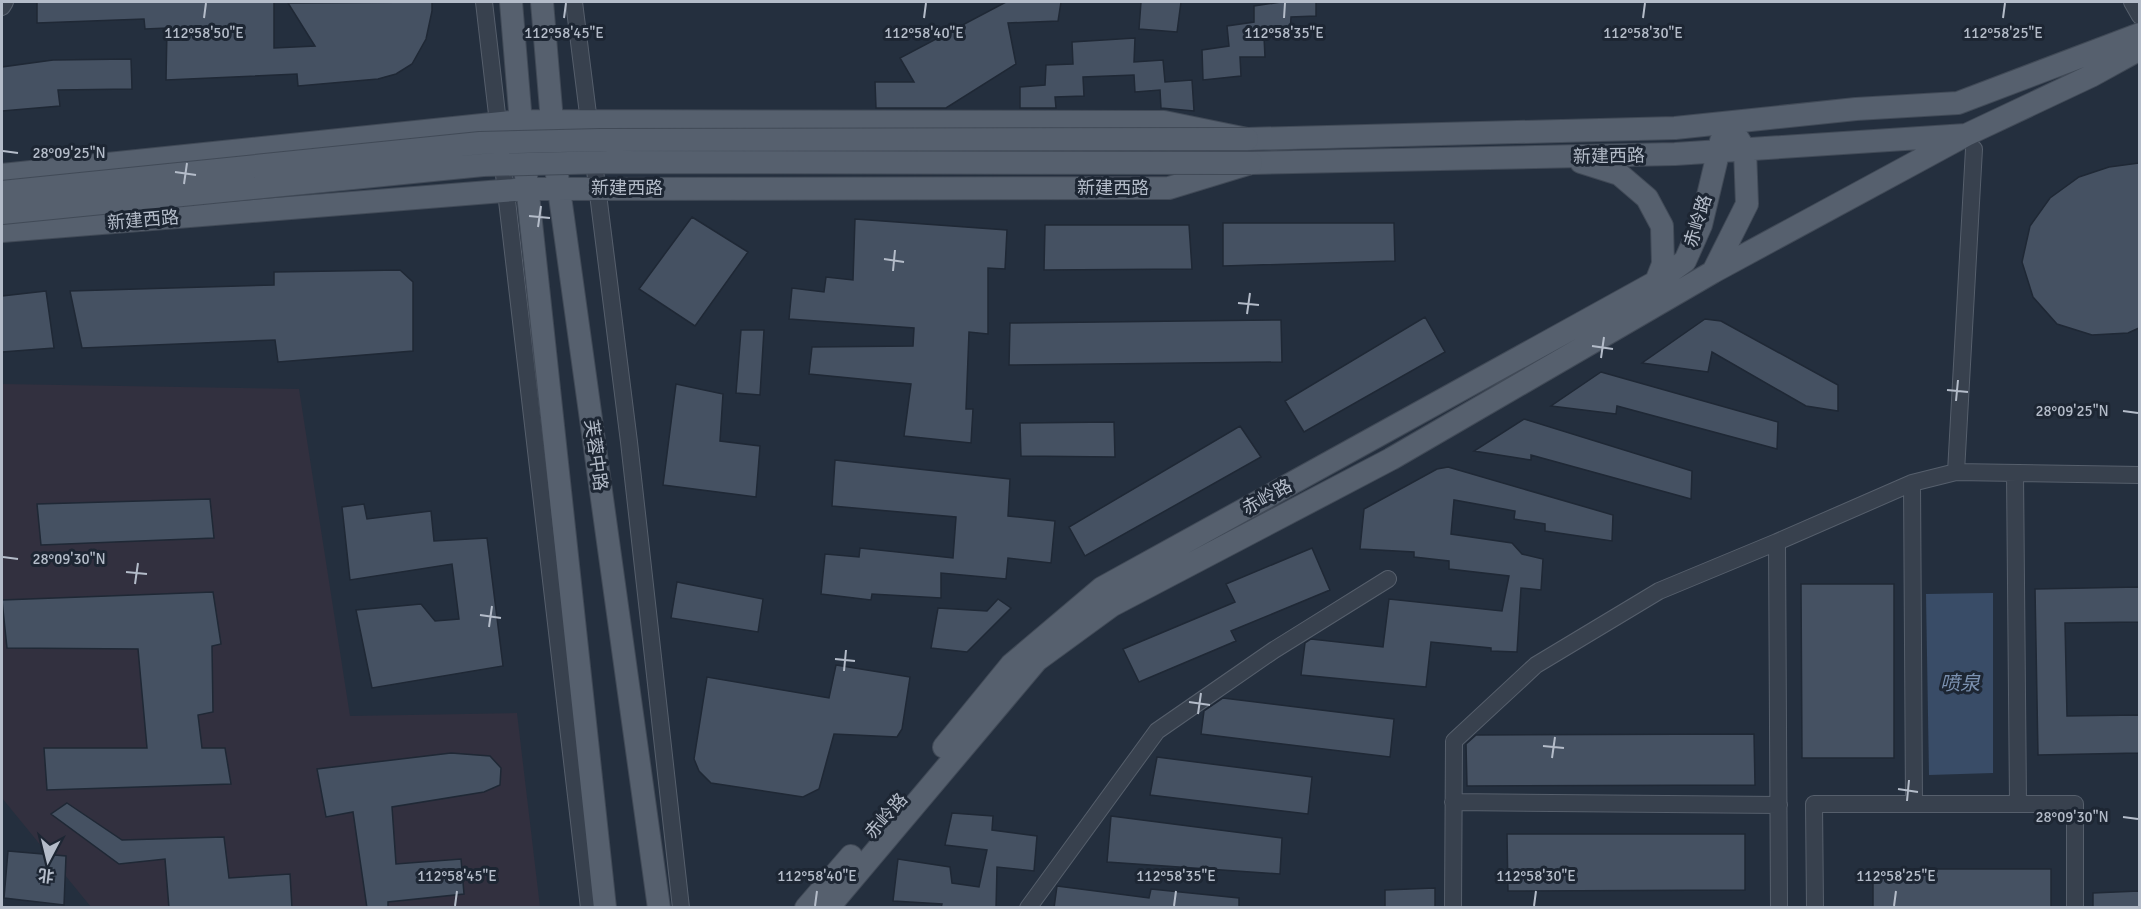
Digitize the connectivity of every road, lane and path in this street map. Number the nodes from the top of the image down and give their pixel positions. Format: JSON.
{"nodes":[{"id":1,"x":5,"y":2,"type":"edge"},
{"id":2,"x":484,"y":2,"type":"edge"},
{"id":3,"x":511,"y":2,"type":"edge"},
{"id":4,"x":542,"y":2,"type":"edge"},
{"id":5,"x":574,"y":2,"type":"edge"},
{"id":6,"x":2132,"y":2,"type":"edge"},
{"id":7,"x":2,"y":7,"type":"edge"},
{"id":8,"x":2139,"y":16,"type":"edge"},
{"id":9,"x":2139,"y":34,"type":"edge"},
{"id":10,"x":2139,"y":49,"type":"edge"},
{"id":11,"x":552,"y":120,"type":"junction"},
{"id":12,"x":589,"y":120,"type":"junction"},
{"id":13,"x":510,"y":122,"type":"junction"},
{"id":14,"x":1721,"y":124,"type":"junction"},
{"id":15,"x":1247,"y":139,"type":"junction"},
{"id":16,"x":1970,"y":142,"type":"junction"},
{"id":17,"x":1745,"y":150,"type":"junction"},
{"id":18,"x":1716,"y":152,"type":"junction"},
{"id":19,"x":1563,"y":157,"type":"junction"},
{"id":20,"x":1251,"y":163,"type":"junction"},
{"id":21,"x":2,"y":175,"type":"edge"},
{"id":22,"x":559,"y":188,"type":"junction"},
{"id":23,"x":597,"y":188,"type":"junction"},
{"id":24,"x":517,"y":190,"type":"junction"},
{"id":25,"x":2,"y":192,"type":"edge"},
{"id":26,"x":2,"y":213,"type":"edge"},
{"id":27,"x":2,"y":231,"type":"edge"},
{"id":28,"x":1713,"y":272,"type":"junction"},
{"id":29,"x":1656,"y":282,"type":"junction"},
{"id":30,"x":1956,"y":472,"type":"junction"},
{"id":31,"x":2015,"y":473,"type":"junction"},
{"id":32,"x":2139,"y":475,"type":"edge"},
{"id":33,"x":1912,"y":483,"type":"junction"},
{"id":34,"x":1777,"y":542,"type":"junction"},
{"id":35,"x":1388,"y":579,"type":"dead end"},
{"id":36,"x":1453,"y":802,"type":"junction"},
{"id":37,"x":1914,"y":804,"type":"junction"},
{"id":38,"x":2018,"y":804,"type":"junction"},
{"id":39,"x":1779,"y":805,"type":"junction"},
{"id":40,"x":659,"y":907,"type":"edge"},
{"id":41,"x":589,"y":908,"type":"edge"},
{"id":42,"x":605,"y":908,"type":"edge"},
{"id":43,"x":681,"y":908,"type":"edge"},
{"id":44,"x":806,"y":908,"type":"edge"},
{"id":45,"x":828,"y":908,"type":"edge"},
{"id":46,"x":1028,"y":908,"type":"edge"},
{"id":47,"x":1453,"y":908,"type":"edge"},
{"id":48,"x":1779,"y":908,"type":"edge"},
{"id":49,"x":1815,"y":908,"type":"edge"},
{"id":50,"x":2075,"y":908,"type":"edge"}],
"edges":[{"from":1,"to":7,"type":"street"},
{"from":2,"to":13,"type":"street"},
{"from":3,"to":13,"type":"main road"},
{"from":4,"to":11,"type":"main road","name":"芙蓉中路"},
{"from":5,"to":12,"type":"street"},
{"from":6,"to":8,"type":"street"},
{"from":9,"to":14,"type":"main road"},
{"from":10,"to":16,"type":"main road","name":"赤岭路"},
{"from":11,"to":12,"type":"main road","name":"新建西路"},
{"from":11,"to":13,"type":"main road","name":"新建西路"},
{"from":11,"to":22,"type":"main road","name":"芙蓉中路"},
{"from":12,"to":15,"type":"main road","name":"新建西路"},
{"from":12,"to":23,"type":"street"},
{"from":13,"to":21,"type":"main road","name":"新建西路"},
{"from":13,"to":24,"type":"main road"},
{"from":14,"to":15,"type":"main road","name":"新建西路"},
{"from":14,"to":17,"type":"main road"},
{"from":14,"to":18,"type":"main road","name":"赤岭路"},
{"from":15,"to":25,"type":"main road","name":"新建西路","bridge":true},
{"from":16,"to":17,"type":"main road","name":"新建西路"},
{"from":16,"to":28,"type":"main road","name":"赤岭路"},
{"from":16,"to":30,"type":"street"},
{"from":17,"to":18,"type":"main road","name":"新建西路"},
{"from":17,"to":28,"type":"main road","name":"赤岭路"},
{"from":18,"to":19,"type":"main road","name":"新建西路"},
{"from":18,"to":29,"type":"main road","name":"赤岭路"},
{"from":19,"to":20,"type":"main road","name":"新建西路"},
{"from":19,"to":29,"type":"main road"},
{"from":20,"to":23,"type":"main road","name":"新建西路"},
{"from":20,"to":26,"type":"main road","name":"新建西路","bridge":true},
{"from":22,"to":23,"type":"main road","name":"新建西路"},
{"from":22,"to":24,"type":"main road","name":"新建西路"},
{"from":22,"to":40,"type":"main road","name":"芙蓉中路"},
{"from":23,"to":43,"type":"street"},
{"from":24,"to":27,"type":"main road","name":"新建西路"},
{"from":24,"to":41,"type":"street"},
{"from":24,"to":42,"type":"main road"},
{"from":28,"to":45,"type":"main road","name":"赤岭路"},
{"from":29,"to":44,"type":"main road","name":"赤岭路"},
{"from":30,"to":31,"type":"street"},
{"from":30,"to":33,"type":"street"},
{"from":31,"to":32,"type":"street"},
{"from":31,"to":38,"type":"street"},
{"from":33,"to":34,"type":"street"},
{"from":33,"to":37,"type":"street"},
{"from":34,"to":36,"type":"street"},
{"from":34,"to":39,"type":"street"},
{"from":35,"to":46,"type":"street"},
{"from":36,"to":39,"type":"street"},
{"from":36,"to":47,"type":"street"},
{"from":37,"to":38,"type":"street"},
{"from":37,"to":49,"type":"street"},
{"from":38,"to":50,"type":"street"},
{"from":39,"to":48,"type":"street"}]}
